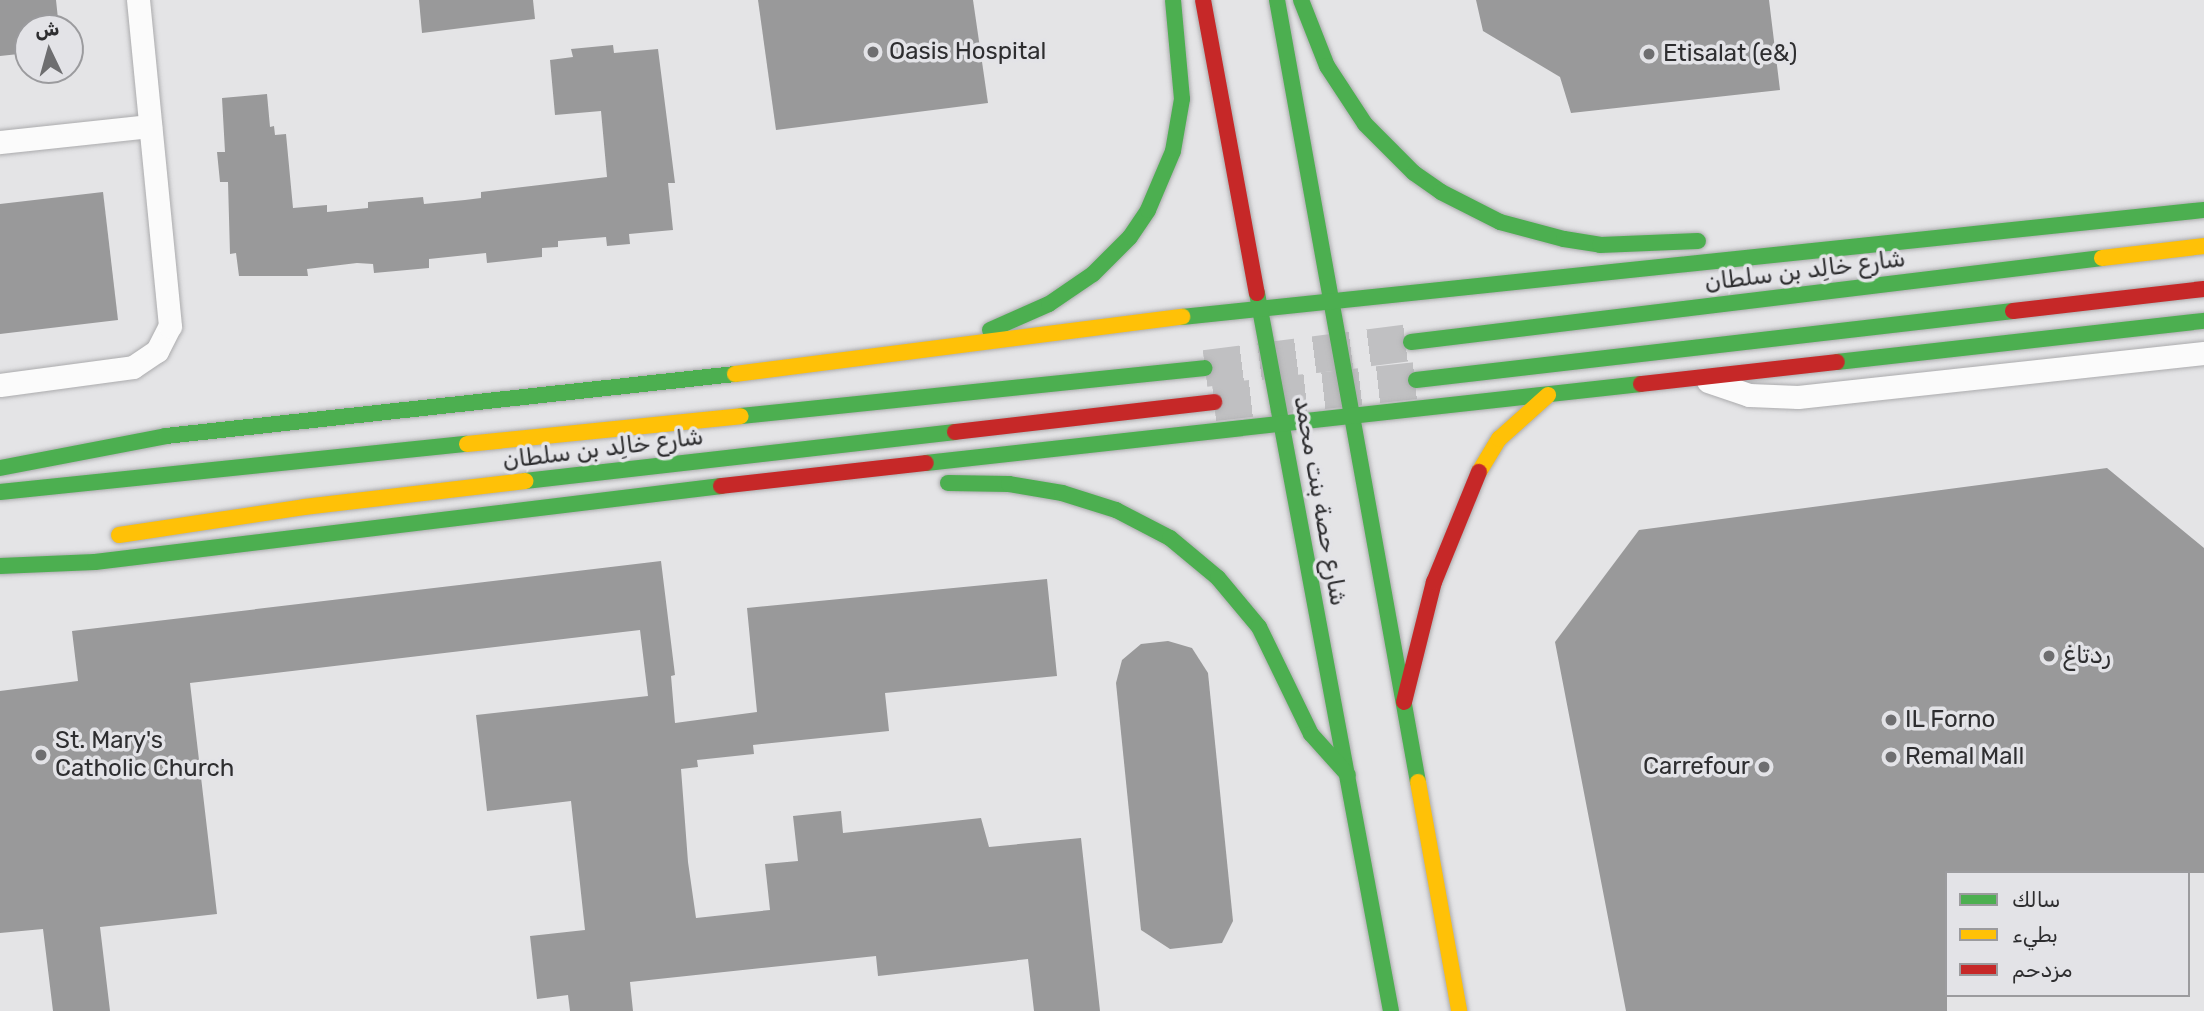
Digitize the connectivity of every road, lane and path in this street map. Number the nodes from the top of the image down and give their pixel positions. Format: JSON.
{"nodes":[{"id":1,"x":138,"y":0,"type":"edge"},
{"id":2,"x":1173,"y":0,"type":"edge"},
{"id":3,"x":1203,"y":0,"type":"edge"},
{"id":4,"x":1277,"y":0,"type":"edge"},
{"id":5,"x":1301,"y":0,"type":"edge"},
{"id":6,"x":150,"y":126,"type":"junction"},
{"id":7,"x":0,"y":142,"type":"edge"},
{"id":8,"x":2204,"y":210,"type":"edge"},
{"id":9,"x":2003,"y":234,"type":"junction"},
{"id":10,"x":1768,"y":238,"type":"dead end"},
{"id":11,"x":1712,"y":240,"type":"dead end"},
{"id":12,"x":2204,"y":246,"type":"edge"},
{"id":13,"x":2204,"y":289,"type":"edge"},
{"id":14,"x":1332,"y":300,"type":"junction"},
{"id":15,"x":1261,"y":308,"type":"junction"},
{"id":16,"x":2204,"y":321,"type":"edge"},
{"id":17,"x":1411,"y":342,"type":"tunnel mouth"},
{"id":18,"x":941,"y":348,"type":"junction"},
{"id":19,"x":2204,"y":353,"type":"edge"},
{"id":20,"x":1205,"y":368,"type":"tunnel mouth"},
{"id":21,"x":1699,"y":377,"type":"junction"},
{"id":22,"x":1416,"y":380,"type":"tunnel mouth"},
{"id":23,"x":0,"y":385,"type":"edge"},
{"id":24,"x":1548,"y":395,"type":"junction"},
{"id":25,"x":1214,"y":402,"type":"tunnel mouth"},
{"id":26,"x":1353,"y":416,"type":"junction"},
{"id":27,"x":1283,"y":424,"type":"junction"},
{"id":28,"x":0,"y":468,"type":"edge"},
{"id":29,"x":853,"y":473,"type":"junction"},
{"id":30,"x":0,"y":492,"type":"edge"},
{"id":31,"x":106,"y":537,"type":"dead end"},
{"id":32,"x":40,"y":547,"type":"dead end"},
{"id":33,"x":0,"y":553,"type":"edge"},
{"id":34,"x":0,"y":566,"type":"edge"},
{"id":35,"x":1404,"y":702,"type":"junction"},
{"id":36,"x":1348,"y":775,"type":"junction"},
{"id":37,"x":1391,"y":1011,"type":"edge"},
{"id":38,"x":1459,"y":1011,"type":"edge"}],
"edges":[{"from":1,"to":6,"type":"street"},
{"from":2,"to":18,"type":"main road"},
{"from":3,"to":15,"type":"main road","name":"شارع حصة بنت محمد"},
{"from":4,"to":14,"type":"main road","name":"شارع حصة بنت محمد"},
{"from":5,"to":11,"type":"main road"},
{"from":6,"to":7,"type":"street"},
{"from":6,"to":23,"type":"street"},
{"from":8,"to":9,"type":"main road"},
{"from":9,"to":10,"type":"main road"},
{"from":9,"to":14,"type":"main road"},
{"from":12,"to":17,"type":"main road","name":"شارع خالِد بن سلطان"},
{"from":13,"to":22,"type":"main road"},
{"from":14,"to":15,"type":"main road"},
{"from":14,"to":26,"type":"main road","name":"شارع حصة بنت محمد"},
{"from":15,"to":18,"type":"main road"},
{"from":15,"to":27,"type":"main road","name":"شارع حصة بنت محمد"},
{"from":16,"to":21,"type":"main road"},
{"from":18,"to":28,"type":"main road"},
{"from":19,"to":21,"type":"street"},
{"from":20,"to":30,"type":"main road","name":"شارع خالِد بن سلطان"},
{"from":21,"to":24,"type":"main road"},
{"from":24,"to":26,"type":"main road"},
{"from":24,"to":35,"type":"main road"},
{"from":25,"to":31,"type":"main road","name":"شارع خالِد بن سلطان"},
{"from":26,"to":27,"type":"main road"},
{"from":26,"to":35,"type":"main road","name":"شارع حصة بنت محمد"},
{"from":27,"to":29,"type":"main road"},
{"from":27,"to":36,"type":"main road","name":"شارع حصة بنت محمد"},
{"from":29,"to":34,"type":"main road"},
{"from":29,"to":36,"type":"main road"},
{"from":32,"to":33,"type":"main road"},
{"from":35,"to":38,"type":"main road","name":"شارع حصة بنت محمد"},
{"from":36,"to":37,"type":"main road","name":"شارع حصة بنت محمد"}]}
